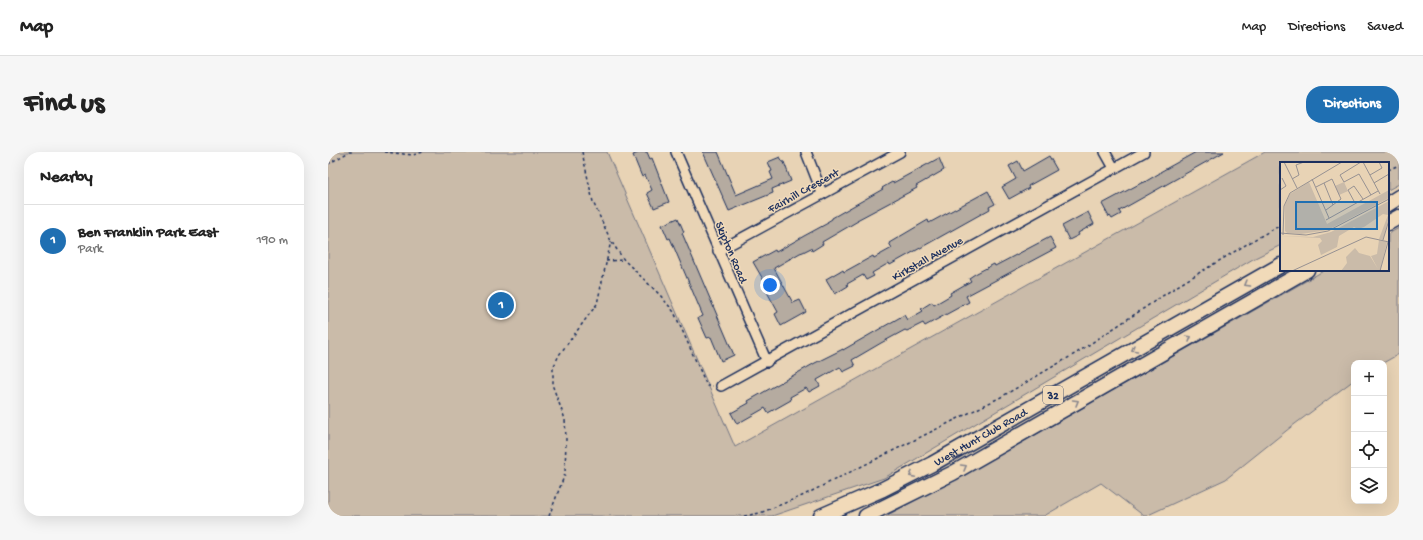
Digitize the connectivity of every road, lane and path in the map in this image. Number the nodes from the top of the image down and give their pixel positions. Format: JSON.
{"nodes":[{"id":1,"x":349,"y":152,"type":"edge"},
{"id":2,"x":352,"y":152,"type":"edge"},
{"id":3,"x":384,"y":152,"type":"edge"},
{"id":4,"x":423,"y":152,"type":"edge"},
{"id":5,"x":582,"y":152,"type":"edge"},
{"id":6,"x":676,"y":152,"type":"edge"},
{"id":7,"x":806,"y":152,"type":"edge"},
{"id":8,"x":900,"y":152,"type":"edge"},
{"id":9,"x":1105,"y":152,"type":"edge"},
{"id":10,"x":1144,"y":152,"type":"edge"},
{"id":11,"x":328,"y":164,"type":"edge"},
{"id":12,"x":1399,"y":165,"type":"edge"},
{"id":13,"x":1114,"y":168,"type":"junction"},
{"id":14,"x":1389,"y":170,"type":"edge"},
{"id":15,"x":822,"y":193,"type":"junction"},
{"id":16,"x":1399,"y":197,"type":"edge"},
{"id":17,"x":1389,"y":203,"type":"edge"},
{"id":18,"x":1399,"y":217,"type":"edge"},
{"id":19,"x":1389,"y":222,"type":"edge"},
{"id":20,"x":1280,"y":226,"type":"edge"},
{"id":21,"x":611,"y":241,"type":"junction"},
{"id":22,"x":718,"y":251,"type":"junction"},
{"id":23,"x":624,"y":260,"type":"junction"},
{"id":24,"x":606,"y":261,"type":"junction"},
{"id":25,"x":1280,"y":266,"type":"edge"},
{"id":26,"x":1305,"y":271,"type":"edge"},
{"id":27,"x":767,"y":362,"type":"junction"},
{"id":28,"x":722,"y":386,"type":"joint"},
{"id":29,"x":548,"y":516,"type":"edge"},
{"id":30,"x":744,"y":516,"type":"edge"},
{"id":31,"x":821,"y":516,"type":"edge"},
{"id":32,"x":866,"y":516,"type":"edge"}],
"edges":[{"from":1,"to":2,"type":"path"},
{"from":1,"to":11,"type":"path"},
{"from":3,"to":4,"type":"path"},
{"from":5,"to":21,"type":"path"},
{"from":6,"to":22,"type":"street","name":"Skipton Road"},
{"from":7,"to":15,"type":"street"},
{"from":8,"to":15,"type":"street","name":"Fairhill Crescent"},
{"from":9,"to":13,"type":"street"},
{"from":10,"to":13,"type":"street","name":"Kirkstall Avenue"},
{"from":12,"to":14,"type":"path"},
{"from":13,"to":27,"type":"street","name":"Kirkstall Avenue"},
{"from":15,"to":22,"type":"street","name":"Fairhill Crescent"},
{"from":16,"to":17,"type":"main road"},
{"from":18,"to":19,"type":"main road"},
{"from":20,"to":30,"type":"path"},
{"from":21,"to":23,"type":"path"},
{"from":21,"to":24,"type":"path"},
{"from":22,"to":27,"type":"street","name":"Skipton Road"},
{"from":23,"to":24,"type":"path"},
{"from":23,"to":28,"type":"path"},
{"from":24,"to":29,"type":"path"},
{"from":25,"to":31,"type":"main road","name":"West Hunt Club Road","number":"32","one_way":true},
{"from":32,"to":26,"type":"main road","name":"West Hunt Club Road","number":"32","one_way":true},
{"from":27,"to":28,"type":"street","name":"Kirkstall Avenue"}]}
